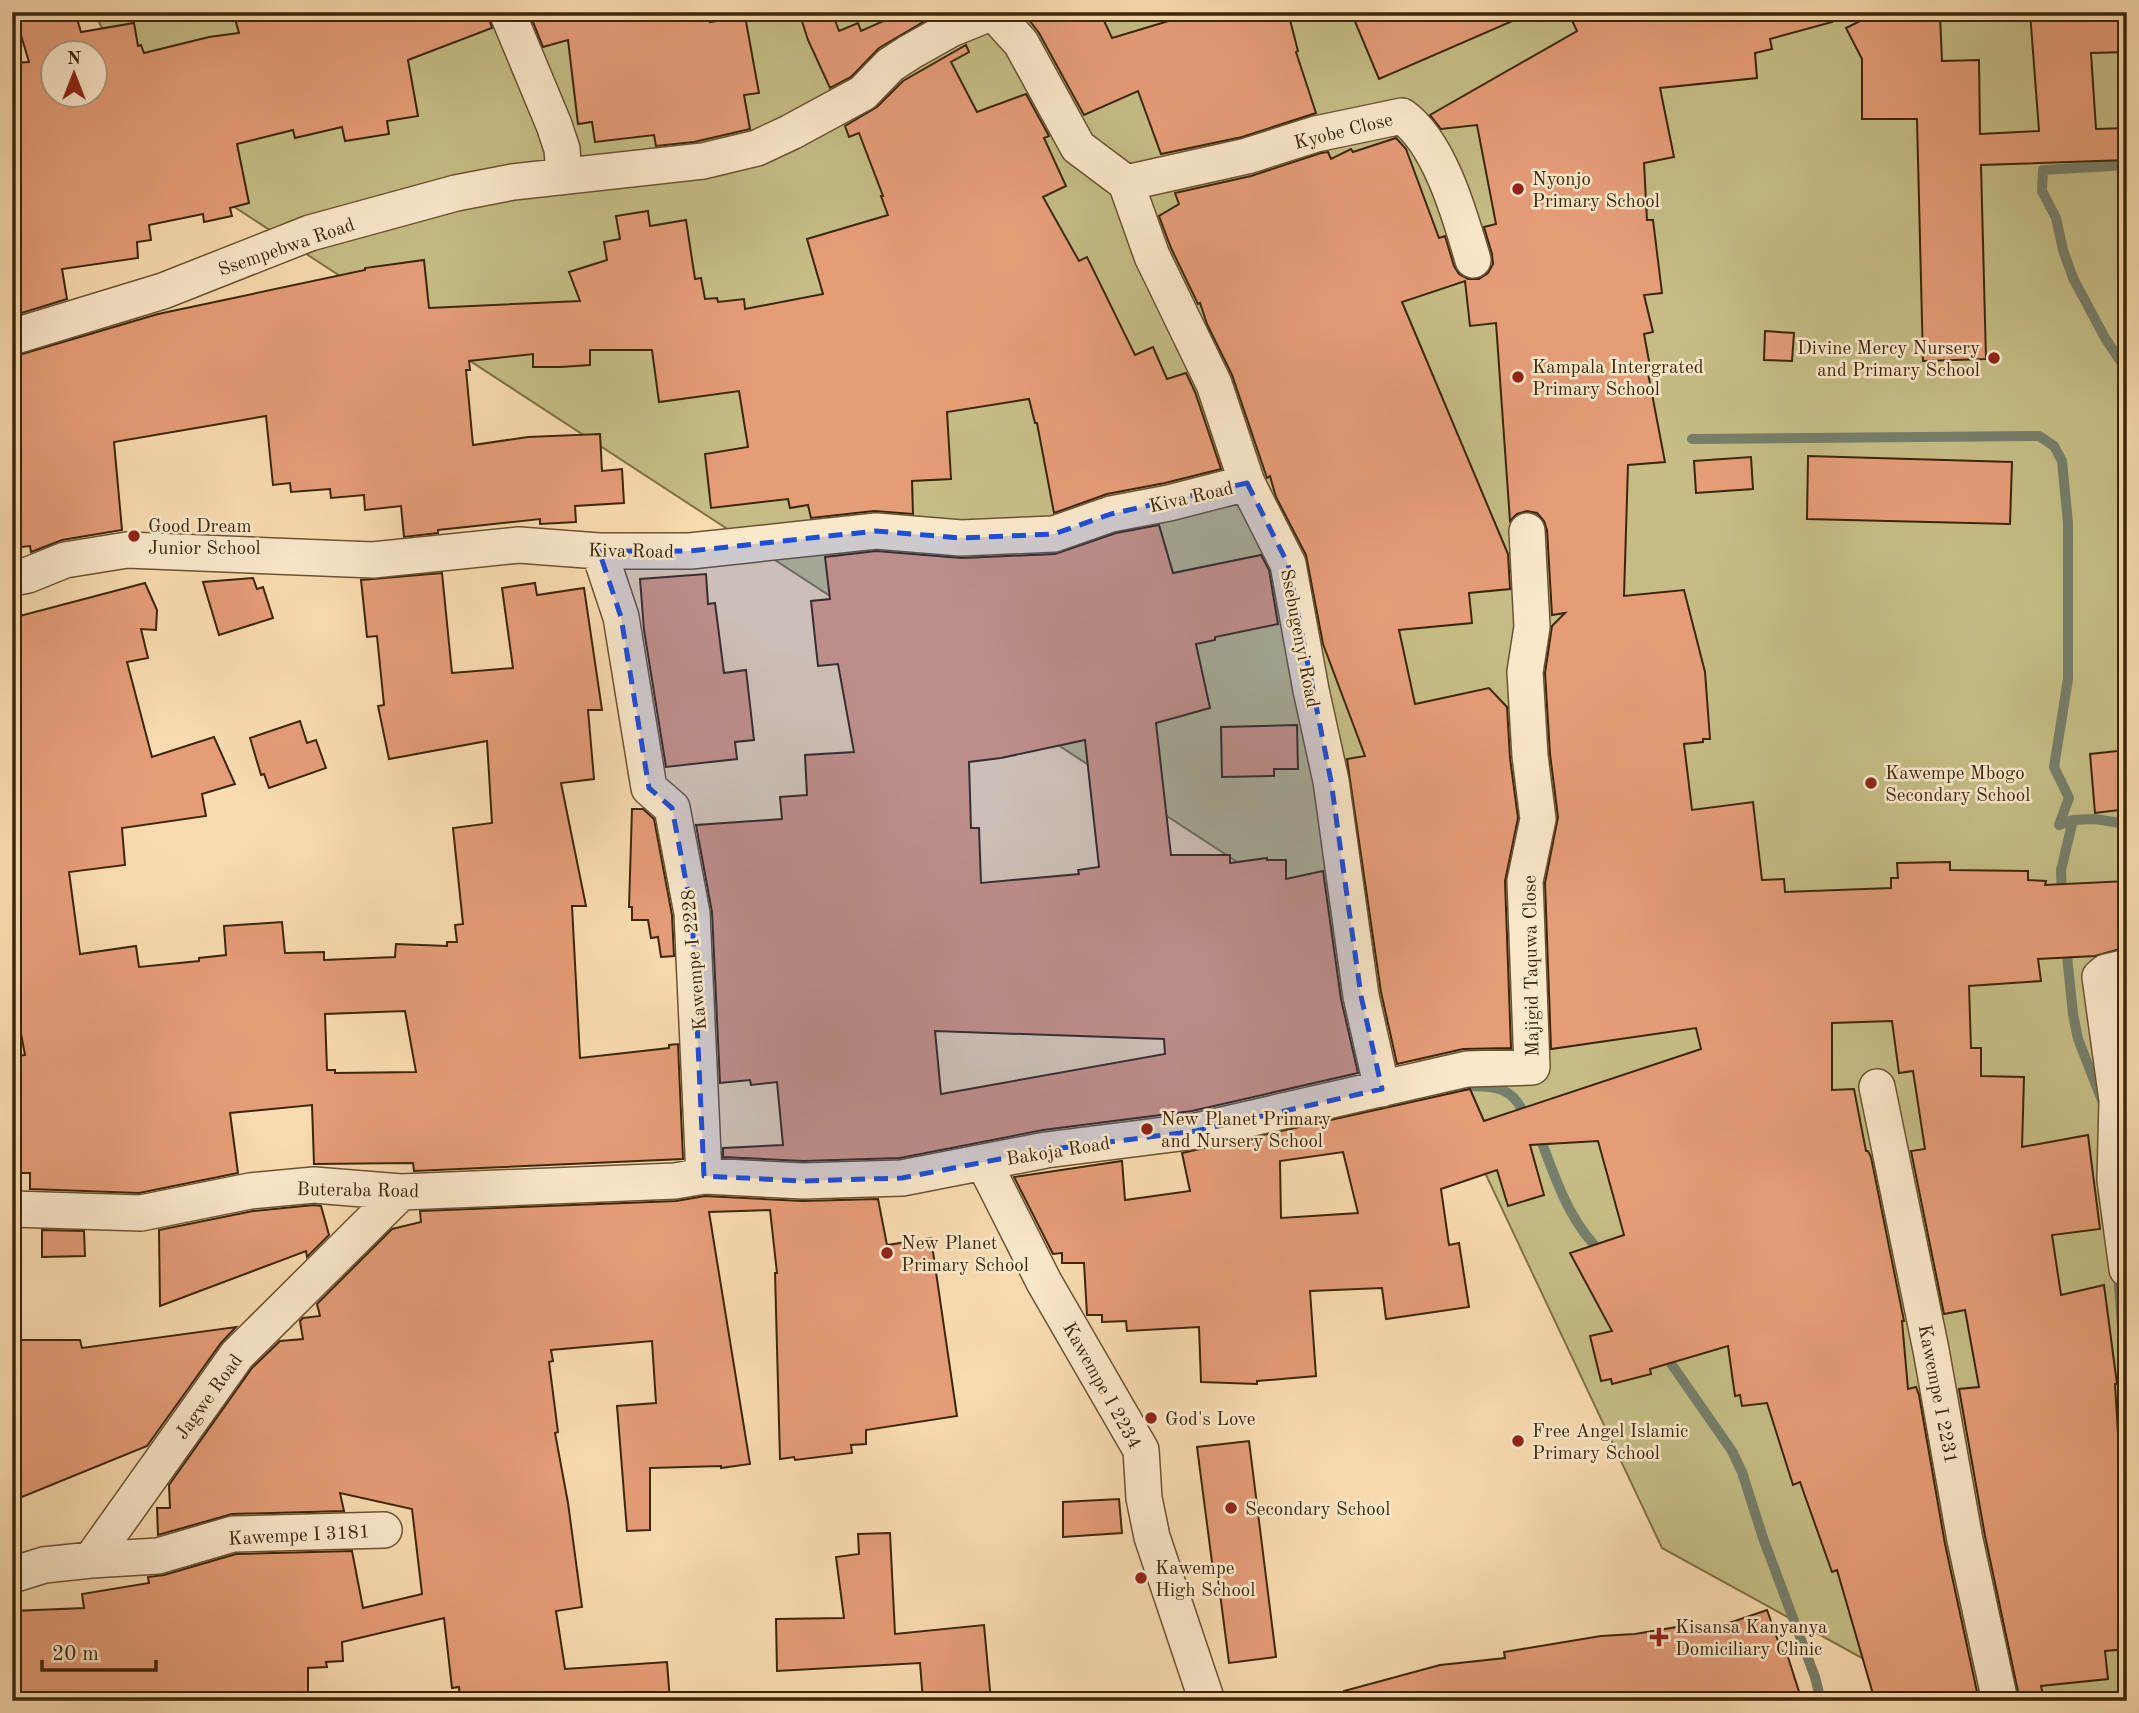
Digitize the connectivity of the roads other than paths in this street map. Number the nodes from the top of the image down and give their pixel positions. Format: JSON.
{"nodes":[{"id":1,"x":507,"y":12,"type":"edge"},
{"id":2,"x":993,"y":12,"type":"edge"},
{"id":3,"x":565,"y":176,"type":"junction"},
{"id":4,"x":1126,"y":183,"type":"junction"},
{"id":5,"x":1473,"y":260,"type":"dead end"},
{"id":6,"x":12,"y":337,"type":"edge"},
{"id":7,"x":1247,"y":483,"type":"junction"},
{"id":8,"x":1527,"y":531,"type":"dead end"},
{"id":9,"x":598,"y":551,"type":"junction"},
{"id":10,"x":12,"y":578,"type":"edge"},
{"id":11,"x":2127,"y":967,"type":"edge"},
{"id":12,"x":1532,"y":1067,"type":"joint"},
{"id":13,"x":1877,"y":1087,"type":"dead end"},
{"id":14,"x":1382,"y":1089,"type":"junction"},
{"id":15,"x":984,"y":1163,"type":"junction"},
{"id":16,"x":704,"y":1176,"type":"junction"},
{"id":17,"x":401,"y":1192,"type":"junction"},
{"id":18,"x":12,"y":1209,"type":"edge"},
{"id":19,"x":2127,"y":1269,"type":"edge"},
{"id":20,"x":384,"y":1530,"type":"dead end"},
{"id":21,"x":91,"y":1560,"type":"junction"},
{"id":22,"x":12,"y":1575,"type":"edge"},
{"id":23,"x":1207,"y":1701,"type":"edge"},
{"id":24,"x":2000,"y":1701,"type":"edge"}],
"edges":[{"from":1,"to":3,"type":"street"},
{"from":2,"to":3,"type":"street","name":"Ssempebwa Road"},
{"from":2,"to":4,"type":"street"},
{"from":3,"to":6,"type":"street","name":"Ssempebwa Road"},
{"from":4,"to":5,"type":"street","name":"Kyobe Close"},
{"from":4,"to":7,"type":"street","name":"Ssebugenyi Road"},
{"from":7,"to":9,"type":"street","name":"Kiva Road"},
{"from":7,"to":14,"type":"street","name":"Ssebugenyi Road"},
{"from":8,"to":12,"type":"street","name":"Majigid Taquwa Close"},
{"from":9,"to":10,"type":"street","name":"Kiva Road"},
{"from":9,"to":16,"type":"street","name":"Kawempe I 2228"},
{"from":11,"to":19,"type":"street"},
{"from":12,"to":14,"type":"street","name":"Bakoja Road"},
{"from":13,"to":24,"type":"street","name":"Kawempe I 2231"},
{"from":14,"to":15,"type":"street","name":"Bakoja Road"},
{"from":15,"to":16,"type":"street","name":"Bakoja Road"},
{"from":15,"to":23,"type":"street","name":"Kawempe I 2234"},
{"from":16,"to":17,"type":"street","name":"Buteraba Road"},
{"from":17,"to":18,"type":"street","name":"Buteraba Road"},
{"from":17,"to":21,"type":"street","name":"Jagwe Road"},
{"from":20,"to":21,"type":"street","name":"Kawempe I 3181"},
{"from":21,"to":22,"type":"street"}]}
